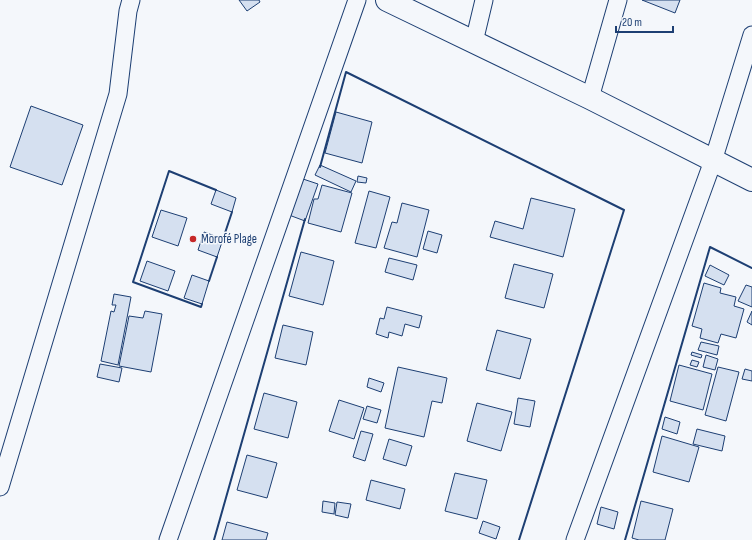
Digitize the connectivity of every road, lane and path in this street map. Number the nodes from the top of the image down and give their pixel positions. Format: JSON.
{"nodes":[{"id":1,"x":131,"y":0,"type":"edge"},
{"id":2,"x":357,"y":0,"type":"edge"},
{"id":3,"x":388,"y":0,"type":"edge"},
{"id":4,"x":484,"y":0,"type":"edge"},
{"id":5,"x":618,"y":0,"type":"edge"},
{"id":6,"x":752,"y":35,"type":"edge"},
{"id":7,"x":474,"y":42,"type":"junction"},
{"id":8,"x":590,"y":98,"type":"junction"},
{"id":9,"x":713,"y":161,"type":"junction"},
{"id":10,"x":752,"y":180,"type":"edge"},
{"id":11,"x":0,"y":487,"type":"edge"},
{"id":12,"x":168,"y":540,"type":"edge"},
{"id":13,"x":575,"y":540,"type":"edge"}],
"edges":[{"from":1,"to":11,"type":"street"},
{"from":2,"to":12,"type":"street"},
{"from":3,"to":7,"type":"street"},
{"from":4,"to":7,"type":"street"},
{"from":5,"to":8,"type":"street"},
{"from":6,"to":9,"type":"street"},
{"from":7,"to":8,"type":"street"},
{"from":8,"to":9,"type":"street"},
{"from":9,"to":10,"type":"street"},
{"from":9,"to":13,"type":"street"}]}
